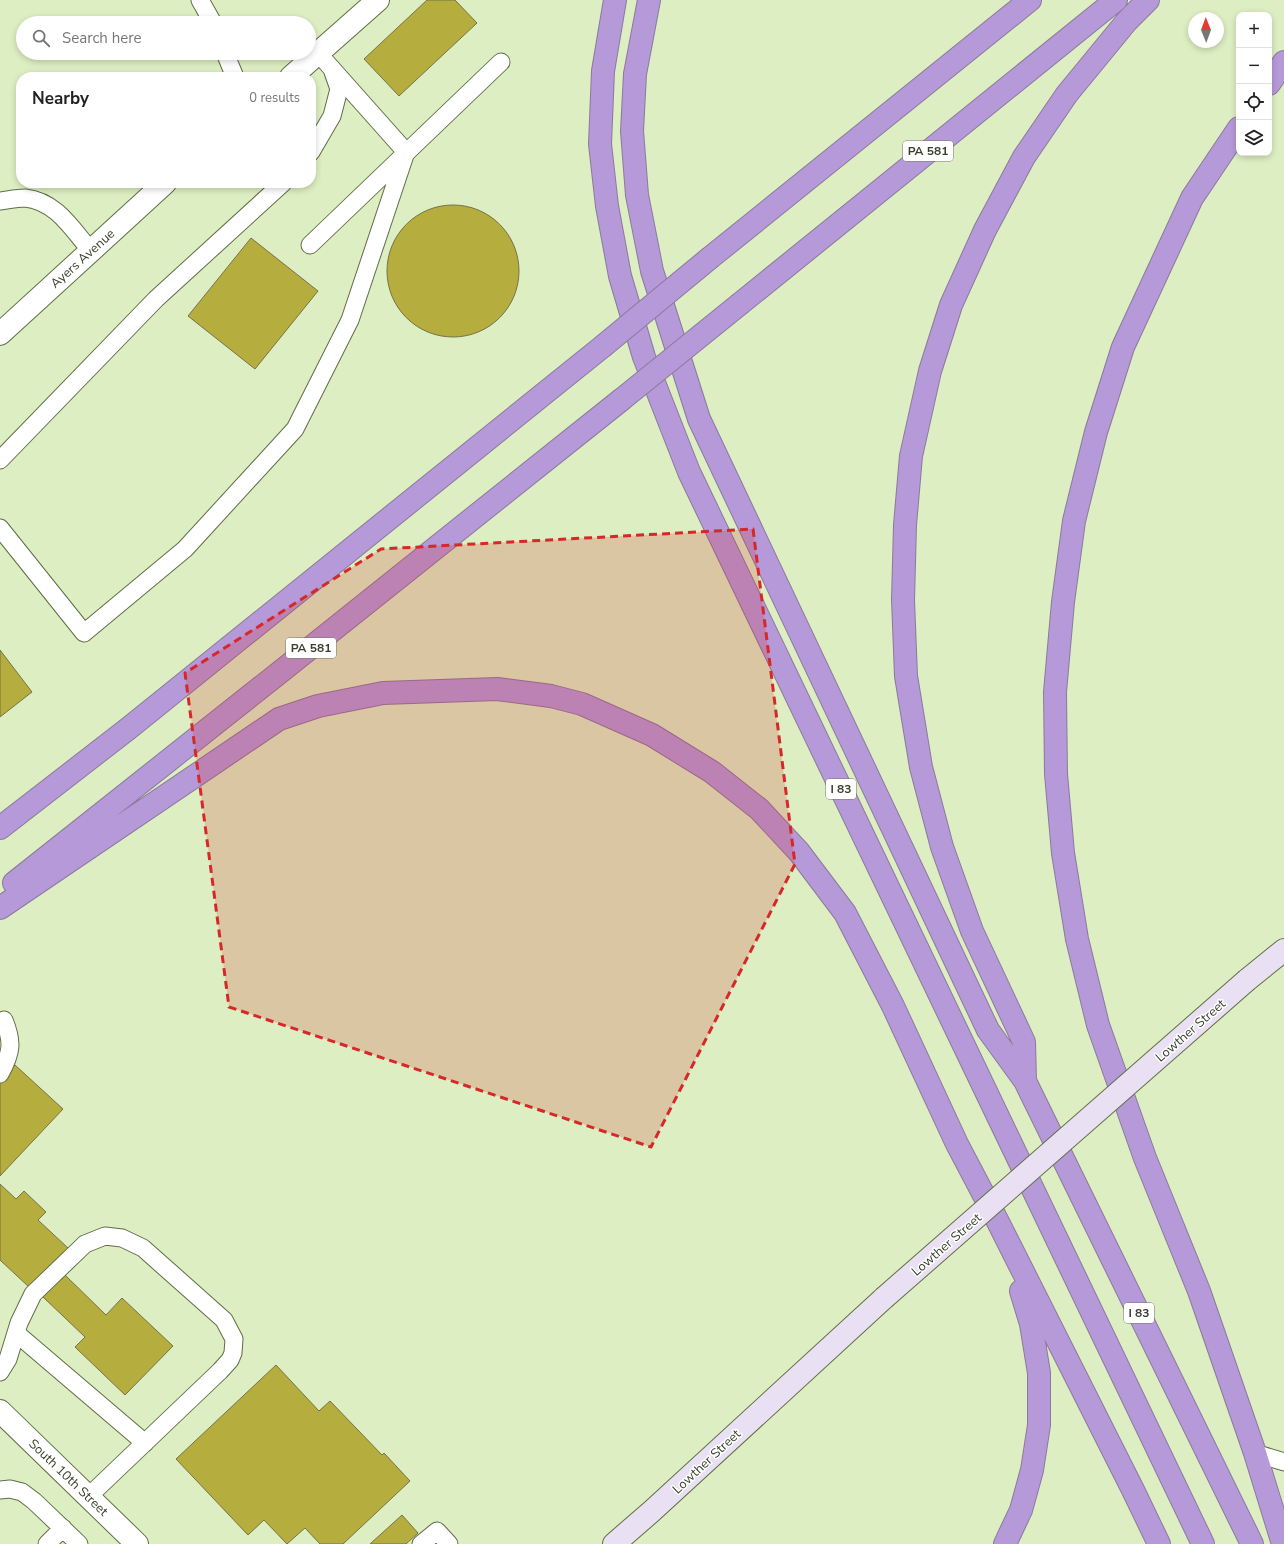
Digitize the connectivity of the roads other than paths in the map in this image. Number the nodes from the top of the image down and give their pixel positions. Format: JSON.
{"nodes":[{"id":1,"x":200,"y":0,"type":"edge"},
{"id":2,"x":378,"y":0,"type":"edge"},
{"id":3,"x":615,"y":0,"type":"edge"},
{"id":4,"x":648,"y":0,"type":"edge"},
{"id":5,"x":1021,"y":0,"type":"edge"},
{"id":6,"x":1030,"y":0,"type":"edge"},
{"id":7,"x":1116,"y":0,"type":"edge"},
{"id":8,"x":1148,"y":0,"type":"edge"},
{"id":9,"x":209,"y":16,"type":"edge"},
{"id":10,"x":978,"y":42,"type":"junction"},
{"id":11,"x":228,"y":60,"type":"edge"},
{"id":12,"x":325,"y":61,"type":"junction"},
{"id":13,"x":501,"y":62,"type":"dead end"},
{"id":14,"x":1284,"y":62,"type":"edge"},
{"id":15,"x":233,"y":72,"type":"edge"},
{"id":16,"x":301,"y":72,"type":"edge"},
{"id":17,"x":1272,"y":80,"type":"edge"},
{"id":18,"x":1236,"y":132,"type":"edge"},
{"id":19,"x":316,"y":143,"type":"edge"},
{"id":20,"x":406,"y":152,"type":"junction"},
{"id":21,"x":160,"y":188,"type":"edge"},
{"id":22,"x":278,"y":188,"type":"edge"},
{"id":23,"x":0,"y":201,"type":"edge"},
{"id":24,"x":310,"y":245,"type":"dead end"},
{"id":25,"x":91,"y":251,"type":"junction"},
{"id":26,"x":0,"y":334,"type":"edge"},
{"id":27,"x":0,"y":460,"type":"edge"},
{"id":28,"x":0,"y":528,"type":"edge"},
{"id":29,"x":0,"y":828,"type":"edge"},
{"id":30,"x":0,"y":893,"type":"edge"},
{"id":31,"x":0,"y":908,"type":"edge"},
{"id":32,"x":1284,"y":950,"type":"edge"},
{"id":33,"x":4,"y":1020,"type":"dead end"},
{"id":34,"x":0,"y":1074,"type":"edge"},
{"id":35,"x":1025,"y":1082,"type":"junction"},
{"id":36,"x":997,"y":1220,"type":"junction"},
{"id":37,"x":16,"y":1333,"type":"junction"},
{"id":38,"x":0,"y":1372,"type":"edge"},
{"id":39,"x":0,"y":1411,"type":"edge"},
{"id":40,"x":145,"y":1443,"type":"junction"},
{"id":41,"x":1255,"y":1453,"type":"junction"},
{"id":42,"x":1284,"y":1462,"type":"edge"},
{"id":43,"x":0,"y":1490,"type":"edge"},
{"id":44,"x":89,"y":1496,"type":"junction"},
{"id":45,"x":63,"y":1528,"type":"junction"},
{"id":46,"x":47,"y":1544,"type":"edge"},
{"id":47,"x":79,"y":1544,"type":"edge"},
{"id":48,"x":137,"y":1544,"type":"edge"},
{"id":49,"x":421,"y":1544,"type":"edge"},
{"id":50,"x":449,"y":1544,"type":"edge"},
{"id":51,"x":614,"y":1544,"type":"edge"},
{"id":52,"x":1005,"y":1544,"type":"edge"},
{"id":53,"x":1159,"y":1544,"type":"edge"},
{"id":54,"x":1203,"y":1544,"type":"edge"},
{"id":55,"x":1252,"y":1544,"type":"edge"},
{"id":56,"x":1283,"y":1544,"type":"edge"}],
"edges":[{"from":1,"to":9,"type":"lane"},
{"from":2,"to":12,"type":"street"},
{"from":3,"to":54,"type":"highway","number":"I 83"},
{"from":4,"to":35,"type":"highway"},
{"from":5,"to":10,"type":"highway"},
{"from":6,"to":10,"type":"highway"},
{"from":7,"to":30,"type":"highway","number":"PA 581","bridge":true},
{"from":8,"to":35,"type":"highway","number":"I 83"},
{"from":10,"to":29,"type":"highway","bridge":true},
{"from":11,"to":15,"type":"lane"},
{"from":12,"to":16,"type":"street"},
{"from":12,"to":19,"type":"lane"},
{"from":12,"to":20,"type":"lane"},
{"from":13,"to":20,"type":"lane"},
{"from":14,"to":17,"type":"highway"},
{"from":18,"to":41,"type":"highway"},
{"from":20,"to":24,"type":"lane"},
{"from":20,"to":28,"type":"lane"},
{"from":21,"to":25,"type":"street","name":"Ayers Avenue"},
{"from":22,"to":27,"type":"lane"},
{"from":23,"to":25,"type":"lane"},
{"from":25,"to":26,"type":"street","name":"Ayers Avenue"},
{"from":31,"to":36,"type":"highway"},
{"from":32,"to":51,"type":"main road","name":"Lowther Street","bridge":true},
{"from":33,"to":34,"type":"lane"},
{"from":35,"to":55,"type":"highway","number":"I 83"},
{"from":36,"to":52,"type":"highway"},
{"from":36,"to":53,"type":"highway"},
{"from":37,"to":38,"type":"lane"},
{"from":37,"to":40,"type":"lane"},
{"from":37,"to":40,"type":"lane"},
{"from":39,"to":44,"type":"street","name":"South 10th Street"},
{"from":40,"to":44,"type":"lane"},
{"from":41,"to":42,"type":"lane"},
{"from":41,"to":56,"type":"highway"},
{"from":43,"to":45,"type":"lane"},
{"from":44,"to":48,"type":"street","name":"South 10th Street"},
{"from":45,"to":46,"type":"lane"},
{"from":45,"to":47,"type":"lane"},
{"from":49,"to":50,"type":"lane"}]}
